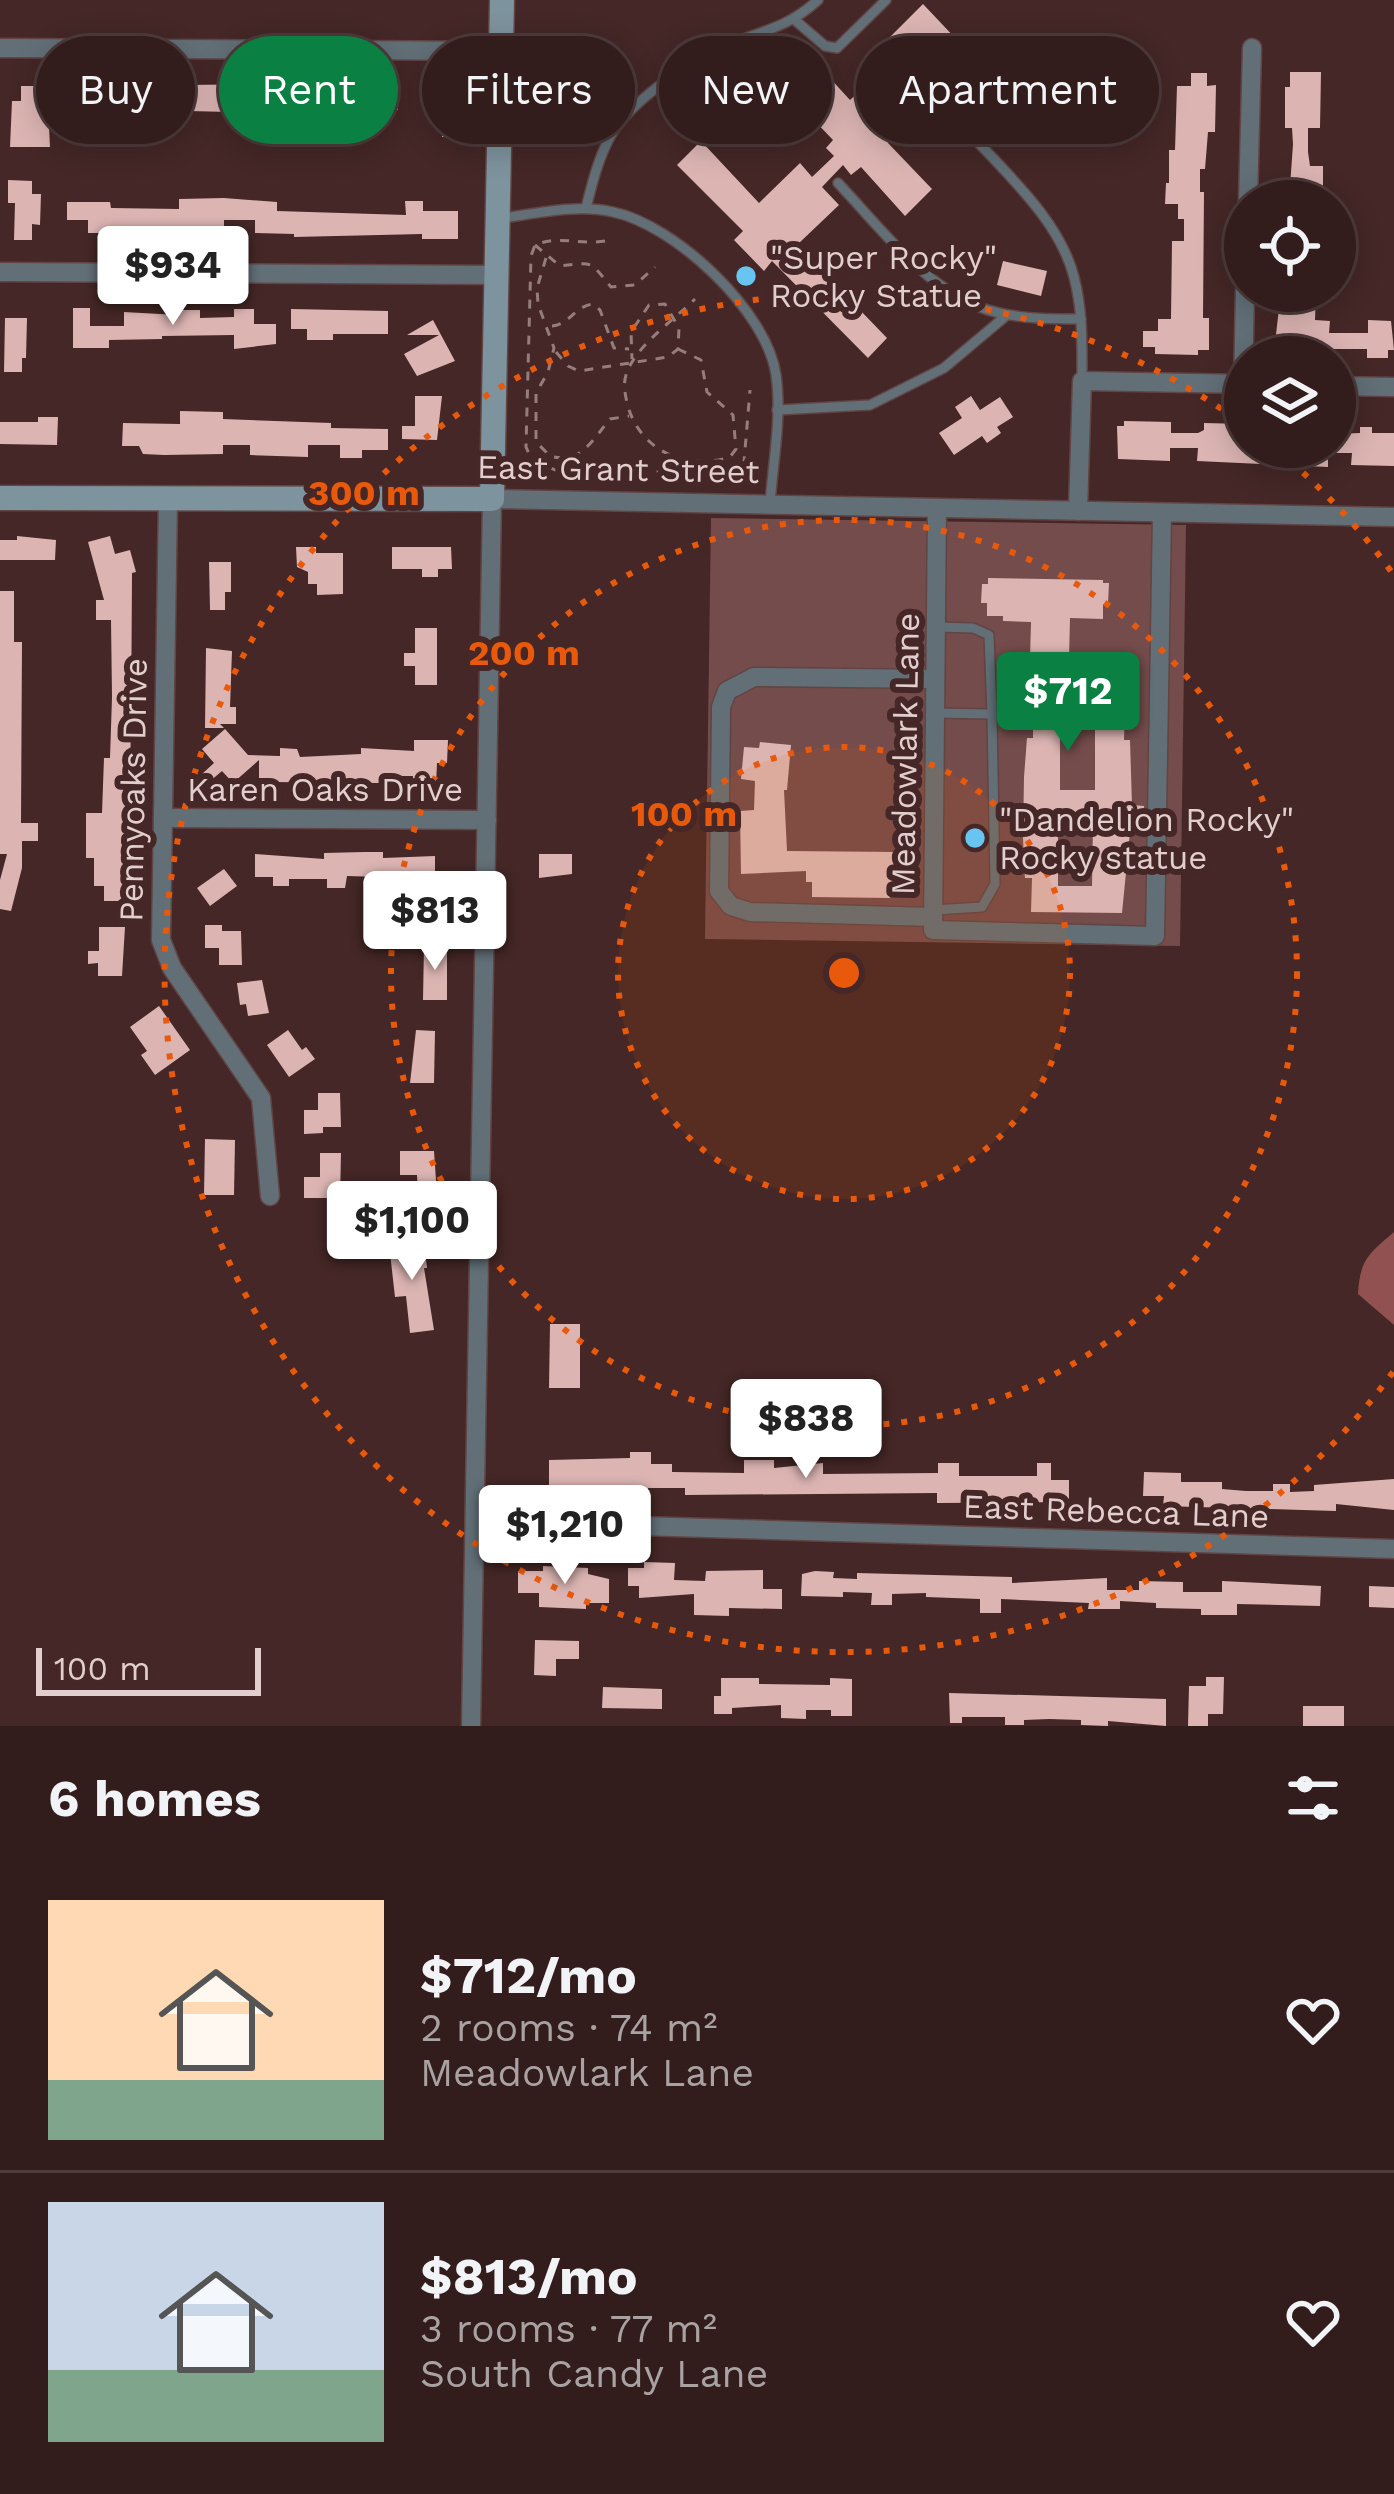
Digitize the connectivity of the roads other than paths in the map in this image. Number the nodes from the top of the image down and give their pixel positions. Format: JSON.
{"nodes":[{"id":1,"x":502,"y":0,"type":"edge"},
{"id":2,"x":818,"y":0,"type":"edge"},
{"id":3,"x":886,"y":0,"type":"edge"},
{"id":4,"x":796,"y":20,"type":"junction"},
{"id":5,"x":501,"y":36,"type":"edge"},
{"id":6,"x":0,"y":48,"type":"edge"},
{"id":7,"x":1252,"y":48,"type":"dead end"},
{"id":8,"x":422,"y":51,"type":"edge"},
{"id":9,"x":499,"y":144,"type":"edge"},
{"id":10,"x":979,"y":144,"type":"edge"},
{"id":11,"x":1249,"y":180,"type":"edge"},
{"id":12,"x":838,"y":183,"type":"dead end"},
{"id":13,"x":586,"y":208,"type":"junction"},
{"id":14,"x":497,"y":219,"type":"junction"},
{"id":15,"x":0,"y":272,"type":"edge"},
{"id":16,"x":496,"y":275,"type":"junction"},
{"id":17,"x":1007,"y":315,"type":"junction"},
{"id":18,"x":1081,"y":320,"type":"junction"},
{"id":19,"x":1082,"y":381,"type":"junction"},
{"id":20,"x":1224,"y":384,"type":"edge"},
{"id":21,"x":1356,"y":386,"type":"edge"},
{"id":22,"x":1394,"y":387,"type":"edge"},
{"id":23,"x":777,"y":410,"type":"junction"},
{"id":24,"x":0,"y":498,"type":"edge"},
{"id":25,"x":167,"y":500,"type":"junction"},
{"id":26,"x":492,"y":500,"type":"junction"},
{"id":27,"x":770,"y":504,"type":"junction"},
{"id":28,"x":937,"y":508,"type":"junction"},
{"id":29,"x":1078,"y":511,"type":"junction"},
{"id":30,"x":1162,"y":513,"type":"junction"},
{"id":31,"x":1394,"y":517,"type":"edge"},
{"id":32,"x":936,"y":627,"type":"junction"},
{"id":33,"x":935,"y":679,"type":"junction"},
{"id":34,"x":935,"y":713,"type":"junction"},
{"id":35,"x":992,"y":714,"type":"junction"},
{"id":36,"x":163,"y":818,"type":"junction"},
{"id":37,"x":487,"y":820,"type":"junction"},
{"id":38,"x":933,"y":914,"type":"junction"},
{"id":39,"x":270,"y":1196,"type":"dead end"},
{"id":40,"x":477,"y":1521,"type":"junction"},
{"id":41,"x":1394,"y":1549,"type":"edge"},
{"id":42,"x":471,"y":1726,"type":"edge"}],
"edges":[{"from":1,"to":5,"type":"main road"},
{"from":2,"to":4,"type":"lane"},
{"from":3,"to":4,"type":"lane"},
{"from":4,"to":13,"type":"lane"},
{"from":6,"to":8,"type":"street"},
{"from":7,"to":11,"type":"street"},
{"from":9,"to":14,"type":"main road"},
{"from":10,"to":18,"type":"lane"},
{"from":12,"to":17,"type":"lane"},
{"from":13,"to":14,"type":"lane"},
{"from":13,"to":23,"type":"lane"},
{"from":14,"to":16,"type":"main road"},
{"from":15,"to":16,"type":"street"},
{"from":16,"to":26,"type":"main road"},
{"from":17,"to":18,"type":"lane"},
{"from":17,"to":23,"type":"lane"},
{"from":18,"to":19,"type":"lane"},
{"from":19,"to":20,"type":"street"},
{"from":19,"to":29,"type":"street"},
{"from":21,"to":22,"type":"street"},
{"from":23,"to":27,"type":"lane"},
{"from":24,"to":25,"type":"main road","name":"East Grant Street"},
{"from":25,"to":26,"type":"main road","name":"East Grant Street"},
{"from":25,"to":36,"type":"street","name":"Pennyoaks Drive"},
{"from":26,"to":27,"type":"street","name":"East Grant Street"},
{"from":26,"to":37,"type":"street"},
{"from":27,"to":28,"type":"street","name":"East Grant Street"},
{"from":28,"to":29,"type":"street","name":"East Grant Street"},
{"from":28,"to":32,"type":"street","name":"Meadowlark Lane"},
{"from":29,"to":30,"type":"street","name":"East Grant Street"},
{"from":30,"to":31,"type":"street","name":"East Grant Street"},
{"from":30,"to":38,"type":"street","name":"Meadowlark Lane"},
{"from":32,"to":33,"type":"street","name":"Meadowlark Lane"},
{"from":32,"to":35,"type":"lane"},
{"from":33,"to":34,"type":"street","name":"Meadowlark Lane"},
{"from":33,"to":38,"type":"street"},
{"from":34,"to":35,"type":"lane"},
{"from":34,"to":38,"type":"street","name":"Meadowlark Lane"},
{"from":35,"to":38,"type":"lane"},
{"from":36,"to":37,"type":"street","name":"Karen Oaks Drive"},
{"from":36,"to":39,"type":"street","name":"Pennyoaks Drive"},
{"from":37,"to":40,"type":"street"},
{"from":40,"to":41,"type":"street","name":"East Rebecca Lane"},
{"from":40,"to":42,"type":"street"}]}
